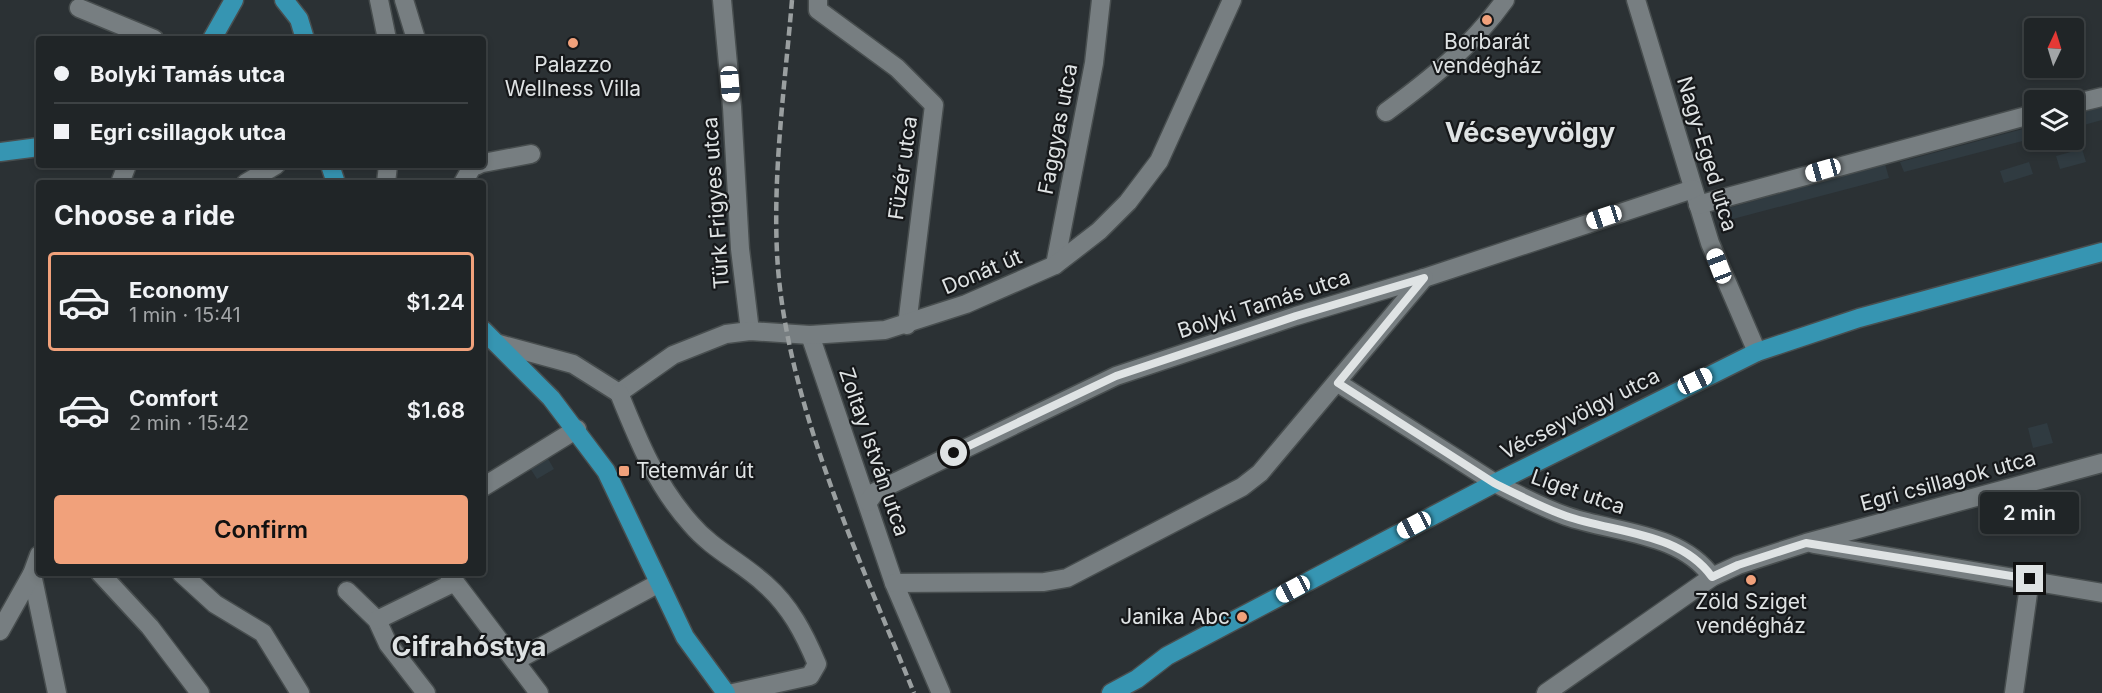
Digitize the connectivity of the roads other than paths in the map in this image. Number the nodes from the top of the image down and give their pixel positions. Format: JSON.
{"nodes":[{"id":1,"x":234,"y":0,"type":"edge"},
{"id":2,"x":284,"y":0,"type":"edge"},
{"id":3,"x":378,"y":0,"type":"edge"},
{"id":4,"x":404,"y":0,"type":"edge"},
{"id":5,"x":722,"y":0,"type":"edge"},
{"id":6,"x":818,"y":0,"type":"edge"},
{"id":7,"x":1101,"y":0,"type":"edge"},
{"id":8,"x":1232,"y":0,"type":"edge"},
{"id":9,"x":1505,"y":0,"type":"edge"},
{"id":10,"x":1636,"y":0,"type":"edge"},
{"id":11,"x":79,"y":8,"type":"dead end"},
{"id":12,"x":147,"y":36,"type":"edge"},
{"id":13,"x":214,"y":36,"type":"edge"},
{"id":14,"x":304,"y":36,"type":"edge"},
{"id":15,"x":386,"y":36,"type":"edge"},
{"id":16,"x":415,"y":36,"type":"edge"},
{"id":17,"x":2102,"y":97,"type":"edge"},
{"id":18,"x":2084,"y":101,"type":"edge"},
{"id":19,"x":1386,"y":112,"type":"dead end"},
{"id":20,"x":2024,"y":116,"type":"edge"},
{"id":21,"x":36,"y":147,"type":"edge"},
{"id":22,"x":0,"y":152,"type":"edge"},
{"id":23,"x":531,"y":154,"type":"dead end"},
{"id":24,"x":486,"y":162,"type":"edge"},
{"id":25,"x":271,"y":168,"type":"edge"},
{"id":26,"x":251,"y":180,"type":"edge"},
{"id":27,"x":1695,"y":197,"type":"junction"},
{"id":28,"x":2102,"y":252,"type":"edge"},
{"id":29,"x":1055,"y":265,"type":"junction"},
{"id":30,"x":1424,"y":278,"type":"junction"},
{"id":31,"x":907,"y":325,"type":"junction"},
{"id":32,"x":750,"y":331,"type":"junction"},
{"id":33,"x":486,"y":332,"type":"edge"},
{"id":34,"x":810,"y":335,"type":"junction"},
{"id":35,"x":500,"y":344,"type":"junction"},
{"id":36,"x":1757,"y":352,"type":"junction"},
{"id":37,"x":1338,"y":383,"type":"junction"},
{"id":38,"x":619,"y":393,"type":"junction"},
{"id":39,"x":577,"y":429,"type":"junction"},
{"id":40,"x":2102,"y":463,"type":"edge"},
{"id":41,"x":1494,"y":483,"type":"junction"},
{"id":42,"x":486,"y":485,"type":"edge"},
{"id":43,"x":868,"y":502,"type":"junction"},
{"id":44,"x":1806,"y":543,"type":"junction"},
{"id":45,"x":36,"y":563,"type":"edge"},
{"id":46,"x":32,"y":574,"type":"junction"},
{"id":47,"x":103,"y":576,"type":"edge"},
{"id":48,"x":185,"y":576,"type":"edge"},
{"id":49,"x":1712,"y":577,"type":"junction"},
{"id":50,"x":451,"y":578,"type":"edge"},
{"id":51,"x":2030,"y":579,"type":"junction"},
{"id":52,"x":660,"y":583,"type":"junction"},
{"id":53,"x":894,"y":583,"type":"junction"},
{"id":54,"x":347,"y":591,"type":"dead end"},
{"id":55,"x":2098,"y":592,"type":"edge"},
{"id":56,"x":377,"y":620,"type":"junction"},
{"id":57,"x":0,"y":631,"type":"edge"},
{"id":58,"x":515,"y":661,"type":"junction"},
{"id":59,"x":57,"y":693,"type":"edge"},
{"id":60,"x":200,"y":693,"type":"edge"},
{"id":61,"x":300,"y":693,"type":"edge"},
{"id":62,"x":426,"y":693,"type":"edge"},
{"id":63,"x":538,"y":693,"type":"edge"},
{"id":64,"x":726,"y":693,"type":"edge"},
{"id":65,"x":734,"y":693,"type":"edge"},
{"id":66,"x":941,"y":693,"type":"edge"},
{"id":67,"x":1111,"y":693,"type":"edge"},
{"id":68,"x":1546,"y":693,"type":"edge"},
{"id":69,"x":2014,"y":693,"type":"edge"}],
"edges":[{"from":1,"to":13,"type":"main road"},
{"from":2,"to":14,"type":"main road"},
{"from":3,"to":15,"type":"street"},
{"from":4,"to":16,"type":"street"},
{"from":5,"to":32,"type":"street","name":"Türk Frigyes utca"},
{"from":6,"to":31,"type":"street","name":"Füzér utca"},
{"from":7,"to":29,"type":"street","name":"Faggyas utca"},
{"from":8,"to":29,"type":"street","name":"Donát út"},
{"from":9,"to":19,"type":"street"},
{"from":10,"to":27,"type":"street","name":"Nagy-Eged utca"},
{"from":11,"to":12,"type":"street"},
{"from":17,"to":18,"type":"street"},
{"from":20,"to":27,"type":"street","name":"Bolyki Tamás utca"},
{"from":21,"to":22,"type":"main road"},
{"from":23,"to":24,"type":"street"},
{"from":25,"to":26,"type":"street"},
{"from":27,"to":30,"type":"street","name":"Bolyki Tamás utca"},
{"from":27,"to":36,"type":"street","name":"Nagy-Eged utca"},
{"from":28,"to":36,"type":"main road","name":"Vécseyvölgy utca"},
{"from":29,"to":31,"type":"street","name":"Donát út"},
{"from":30,"to":37,"type":"street"},
{"from":30,"to":43,"type":"street","name":"Bolyki Tamás utca"},
{"from":31,"to":34,"type":"street","name":"Donát út"},
{"from":32,"to":34,"type":"street","name":"Donát út"},
{"from":32,"to":38,"type":"street","name":"Donát út"},
{"from":33,"to":35,"type":"main road"},
{"from":34,"to":43,"type":"street","name":"Zoltay István utca"},
{"from":35,"to":38,"type":"street"},
{"from":35,"to":39,"type":"main road"},
{"from":36,"to":41,"type":"main road","name":"Vécseyvölgy utca"},
{"from":37,"to":41,"type":"street","name":"Liget utca"},
{"from":37,"to":53,"type":"street"},
{"from":38,"to":65,"type":"street"},
{"from":39,"to":42,"type":"street"},
{"from":39,"to":52,"type":"main road"},
{"from":40,"to":44,"type":"street","name":"Egri csillagok utca"},
{"from":41,"to":49,"type":"street","name":"Liget utca"},
{"from":41,"to":67,"type":"main road","name":"Vécseyvölgy utca"},
{"from":43,"to":53,"type":"street","name":"Zoltay István utca"},
{"from":44,"to":49,"type":"street","name":"Egri csillagok utca"},
{"from":44,"to":51,"type":"street","name":"Egri csillagok utca"},
{"from":45,"to":46,"type":"street"},
{"from":46,"to":57,"type":"street"},
{"from":46,"to":59,"type":"street"},
{"from":47,"to":60,"type":"street"},
{"from":48,"to":61,"type":"street"},
{"from":49,"to":68,"type":"street","name":"Egri csillagok utca"},
{"from":50,"to":56,"type":"street"},
{"from":50,"to":58,"type":"street"},
{"from":51,"to":55,"type":"street","name":"Egri csillagok utca"},
{"from":51,"to":69,"type":"street"},
{"from":52,"to":58,"type":"street"},
{"from":52,"to":64,"type":"main road"},
{"from":53,"to":66,"type":"street"},
{"from":54,"to":56,"type":"street"},
{"from":56,"to":62,"type":"street"},
{"from":58,"to":63,"type":"street"}]}
